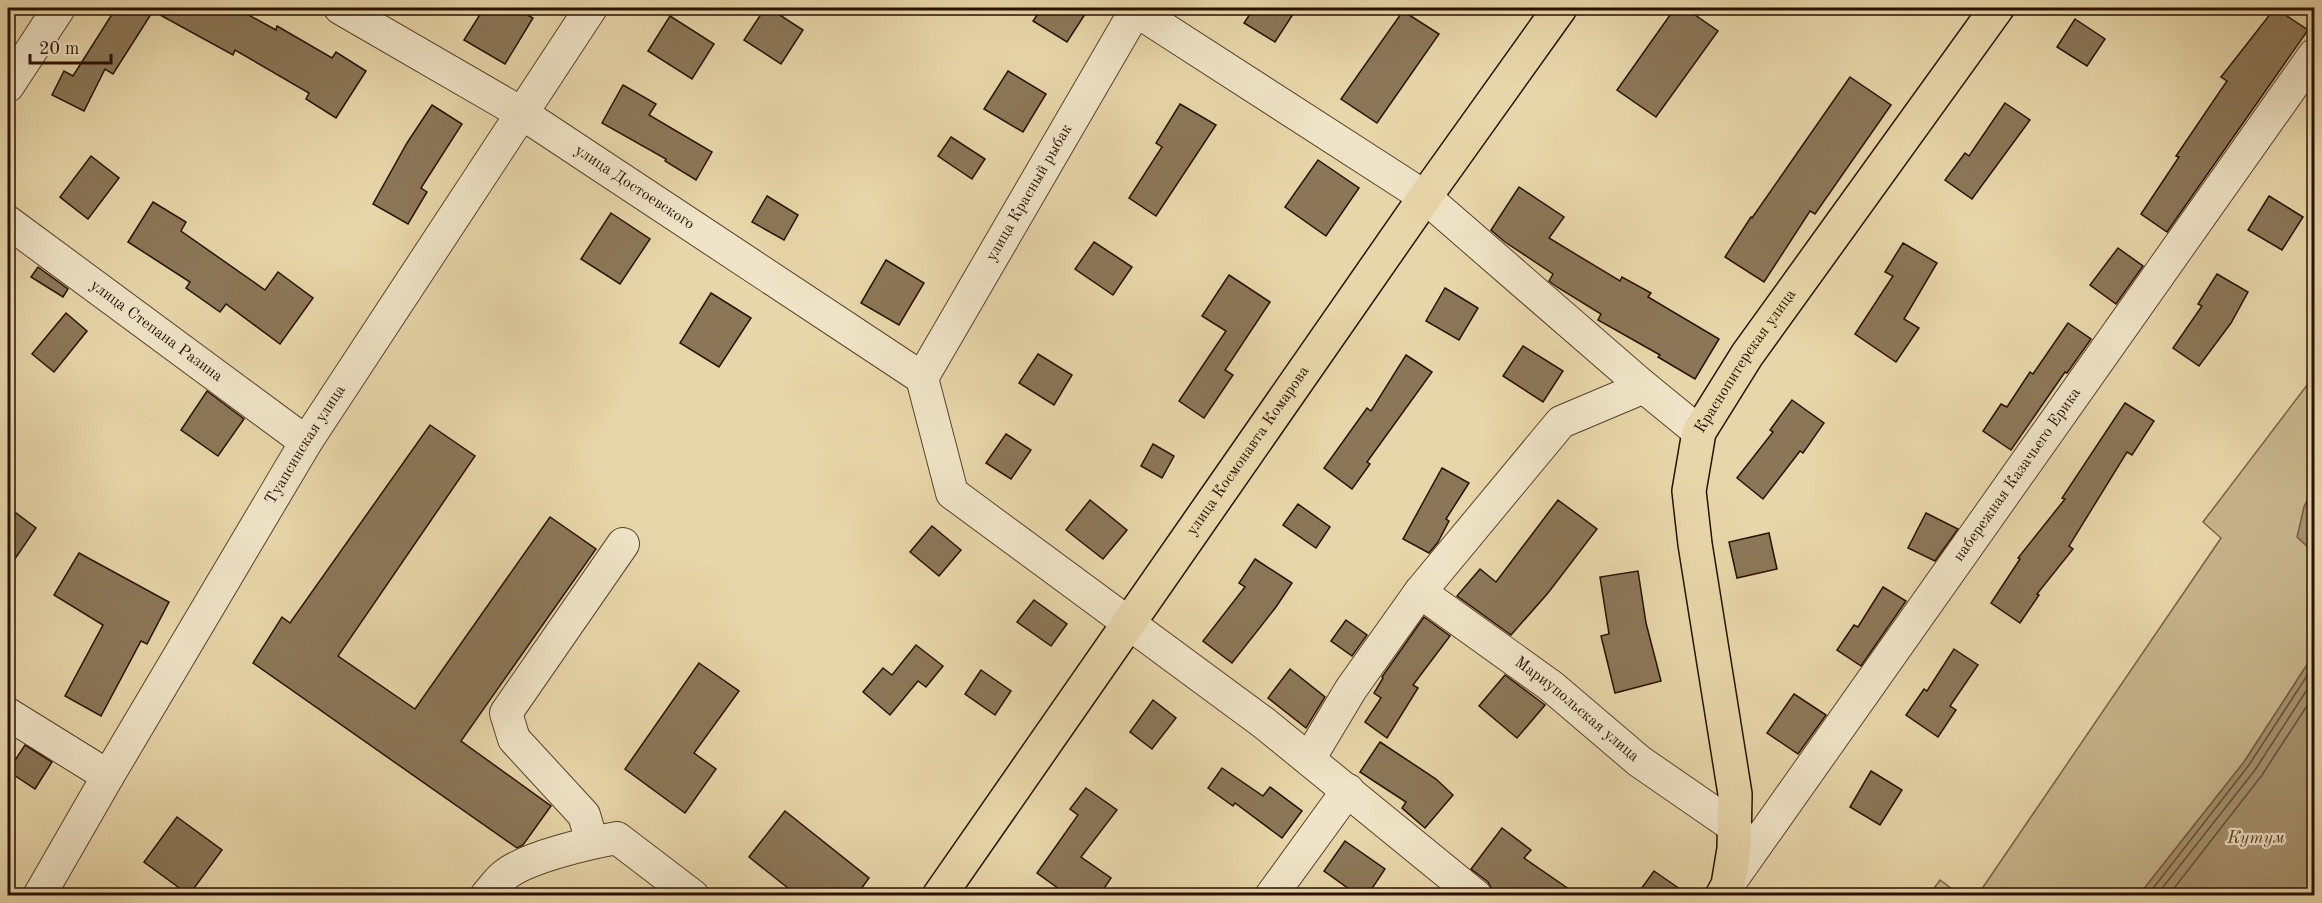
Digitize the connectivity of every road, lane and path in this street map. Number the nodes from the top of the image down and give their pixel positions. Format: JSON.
{"nodes":[{"id":1,"x":59,"y":8,"type":"edge"},
{"id":2,"x":340,"y":8,"type":"edge"},
{"id":3,"x":591,"y":8,"type":"edge"},
{"id":4,"x":1135,"y":8,"type":"edge"},
{"id":5,"x":1560,"y":8,"type":"edge"},
{"id":6,"x":1997,"y":8,"type":"edge"},
{"id":7,"x":2314,"y":55,"type":"edge"},
{"id":8,"x":8,"y":86,"type":"edge"},
{"id":9,"x":523,"y":114,"type":"junction"},
{"id":10,"x":1425,"y":197,"type":"junction"},
{"id":11,"x":8,"y":222,"type":"edge"},
{"id":12,"x":922,"y":378,"type":"junction"},
{"id":13,"x":1644,"y":387,"type":"junction"},
{"id":14,"x":1699,"y":432,"type":"junction"},
{"id":15,"x":306,"y":442,"type":"junction"},
{"id":16,"x":623,"y":544,"type":"dead end"},
{"id":17,"x":1420,"y":591,"type":"junction"},
{"id":18,"x":1129,"y":622,"type":"junction"},
{"id":19,"x":8,"y":714,"type":"edge"},
{"id":20,"x":1309,"y":759,"type":"junction"},
{"id":21,"x":108,"y":776,"type":"junction"},
{"id":22,"x":1348,"y":790,"type":"junction"},
{"id":23,"x":1736,"y":828,"type":"junction"},
{"id":24,"x":592,"y":842,"type":"junction"},
{"id":25,"x":496,"y":885,"type":"edge"},
{"id":26,"x":1725,"y":890,"type":"edge"},
{"id":27,"x":39,"y":896,"type":"edge"},
{"id":28,"x":693,"y":896,"type":"edge"},
{"id":29,"x":939,"y":896,"type":"edge"},
{"id":30,"x":1271,"y":896,"type":"edge"},
{"id":31,"x":1476,"y":896,"type":"edge"}],
"edges":[{"from":1,"to":8,"type":"street"},
{"from":2,"to":9,"type":"street","name":"улица Достоевского"},
{"from":3,"to":9,"type":"street","name":"Туапсинская улица"},
{"from":4,"to":10,"type":"street"},
{"from":4,"to":12,"type":"street","name":"улица Красный рыбак"},
{"from":5,"to":10,"type":"main road","name":"улица Космонавта Комарова"},
{"from":6,"to":14,"type":"main road","name":"Краснопитерская улица"},
{"from":7,"to":26,"type":"street","name":"набережная Казачьего Ерика"},
{"from":9,"to":12,"type":"street","name":"улица Достоевского"},
{"from":9,"to":15,"type":"street","name":"Туапсинская улица"},
{"from":10,"to":13,"type":"street"},
{"from":10,"to":18,"type":"main road","name":"улица Космонавта Комарова"},
{"from":11,"to":15,"type":"street","name":"улица Степана Разина"},
{"from":12,"to":18,"type":"street"},
{"from":13,"to":14,"type":"street"},
{"from":13,"to":17,"type":"street"},
{"from":14,"to":23,"type":"main road","name":"Краснопитерская улица"},
{"from":15,"to":21,"type":"street","name":"Туапсинская улица"},
{"from":16,"to":24,"type":"street"},
{"from":17,"to":20,"type":"street"},
{"from":17,"to":23,"type":"street","name":"Мариупольская улица"},
{"from":18,"to":20,"type":"street"},
{"from":18,"to":29,"type":"main road","name":"улица Космонавта Комарова"},
{"from":19,"to":21,"type":"street"},
{"from":20,"to":22,"type":"street"},
{"from":21,"to":27,"type":"street","name":"Туапсинская улица"},
{"from":22,"to":30,"type":"street"},
{"from":22,"to":31,"type":"street"},
{"from":23,"to":26,"type":"main road","name":"Краснопитерская улица"},
{"from":24,"to":25,"type":"street"},
{"from":24,"to":28,"type":"street"}]}
